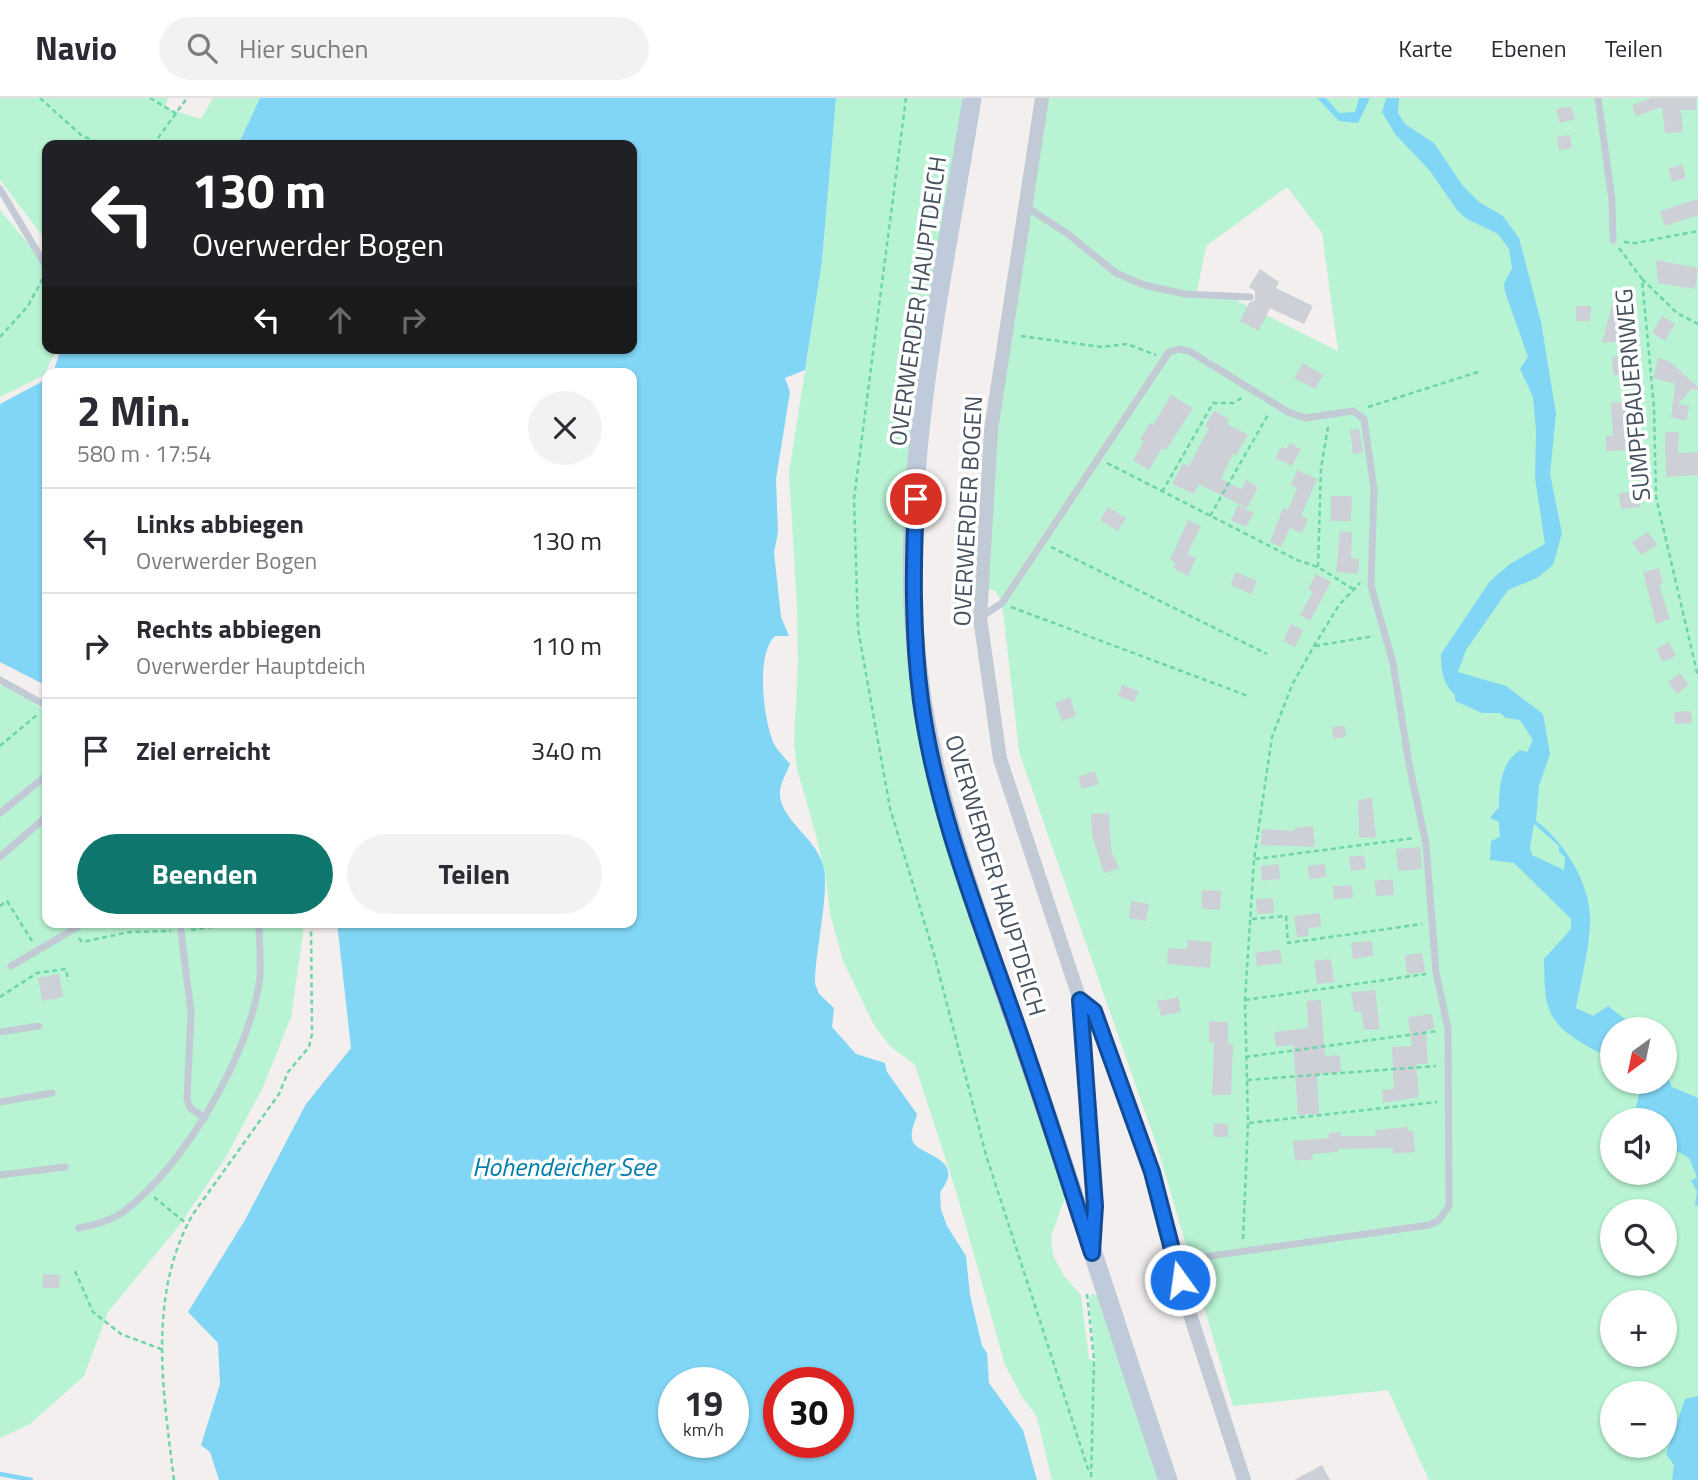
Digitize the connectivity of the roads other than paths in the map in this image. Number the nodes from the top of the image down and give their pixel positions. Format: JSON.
{"nodes":[{"id":1,"x":972,"y":98,"type":"edge"},
{"id":2,"x":1042,"y":98,"type":"edge"},
{"id":3,"x":1598,"y":98,"type":"edge"},
{"id":4,"x":0,"y":189,"type":"edge"},
{"id":5,"x":1025,"y":206,"type":"junction"},
{"id":6,"x":1613,"y":240,"type":"road end"},
{"id":7,"x":42,"y":262,"type":"edge"},
{"id":8,"x":1250,"y":297,"type":"dead end"},
{"id":9,"x":981,"y":618,"type":"junction"},
{"id":10,"x":0,"y":680,"type":"edge"},
{"id":11,"x":42,"y":703,"type":"edge"},
{"id":12,"x":42,"y":779,"type":"edge"},
{"id":13,"x":0,"y":813,"type":"edge"},
{"id":14,"x":42,"y":820,"type":"edge"},
{"id":15,"x":0,"y":857,"type":"edge"},
{"id":16,"x":76,"y":928,"type":"edge"},
{"id":17,"x":259,"y":928,"type":"edge"},
{"id":18,"x":181,"y":931,"type":"road end"},
{"id":19,"x":11,"y":966,"type":"dead end"},
{"id":20,"x":1080,"y":1000,"type":"junction"},
{"id":21,"x":38,"y":1026,"type":"dead end"},
{"id":22,"x":0,"y":1032,"type":"edge"},
{"id":23,"x":52,"y":1093,"type":"dead end"},
{"id":24,"x":0,"y":1102,"type":"edge"},
{"id":25,"x":205,"y":1118,"type":"junction"},
{"id":26,"x":65,"y":1167,"type":"dead end"},
{"id":27,"x":0,"y":1175,"type":"edge"},
{"id":28,"x":79,"y":1228,"type":"dead end"},
{"id":29,"x":1092,"y":1253,"type":"junction"},
{"id":30,"x":1175,"y":1261,"type":"junction"},
{"id":31,"x":1168,"y":1480,"type":"edge"},
{"id":32,"x":1244,"y":1480,"type":"edge"}],
"edges":[{"from":1,"to":29,"type":"street","name":"OVERWERDER HAUPTDEICH"},
{"from":2,"to":5,"type":"street","name":"OVERWERDER BOGEN"},
{"from":3,"to":6,"type":"lane"},
{"from":4,"to":7,"type":"lane"},
{"from":5,"to":8,"type":"lane"},
{"from":5,"to":9,"type":"street","name":"OVERWERDER BOGEN"},
{"from":9,"to":20,"type":"street","name":"OVERWERDER BOGEN"},
{"from":9,"to":30,"type":"lane"},
{"from":10,"to":11,"type":"lane"},
{"from":12,"to":13,"type":"lane"},
{"from":14,"to":15,"type":"lane"},
{"from":16,"to":19,"type":"lane"},
{"from":17,"to":25,"type":"lane"},
{"from":18,"to":25,"type":"lane"},
{"from":20,"to":29,"type":"street","name":"OVERWERDER BOGEN"},
{"from":20,"to":30,"type":"street","name":"OVERWERDER BOGEN"},
{"from":21,"to":22,"type":"lane"},
{"from":23,"to":24,"type":"lane"},
{"from":25,"to":28,"type":"lane"},
{"from":26,"to":27,"type":"lane"},
{"from":29,"to":31,"type":"street","name":"OVERWERDER HAUPTDEICH"},
{"from":30,"to":32,"type":"street","name":"OVERWERDER BOGEN"}]}
